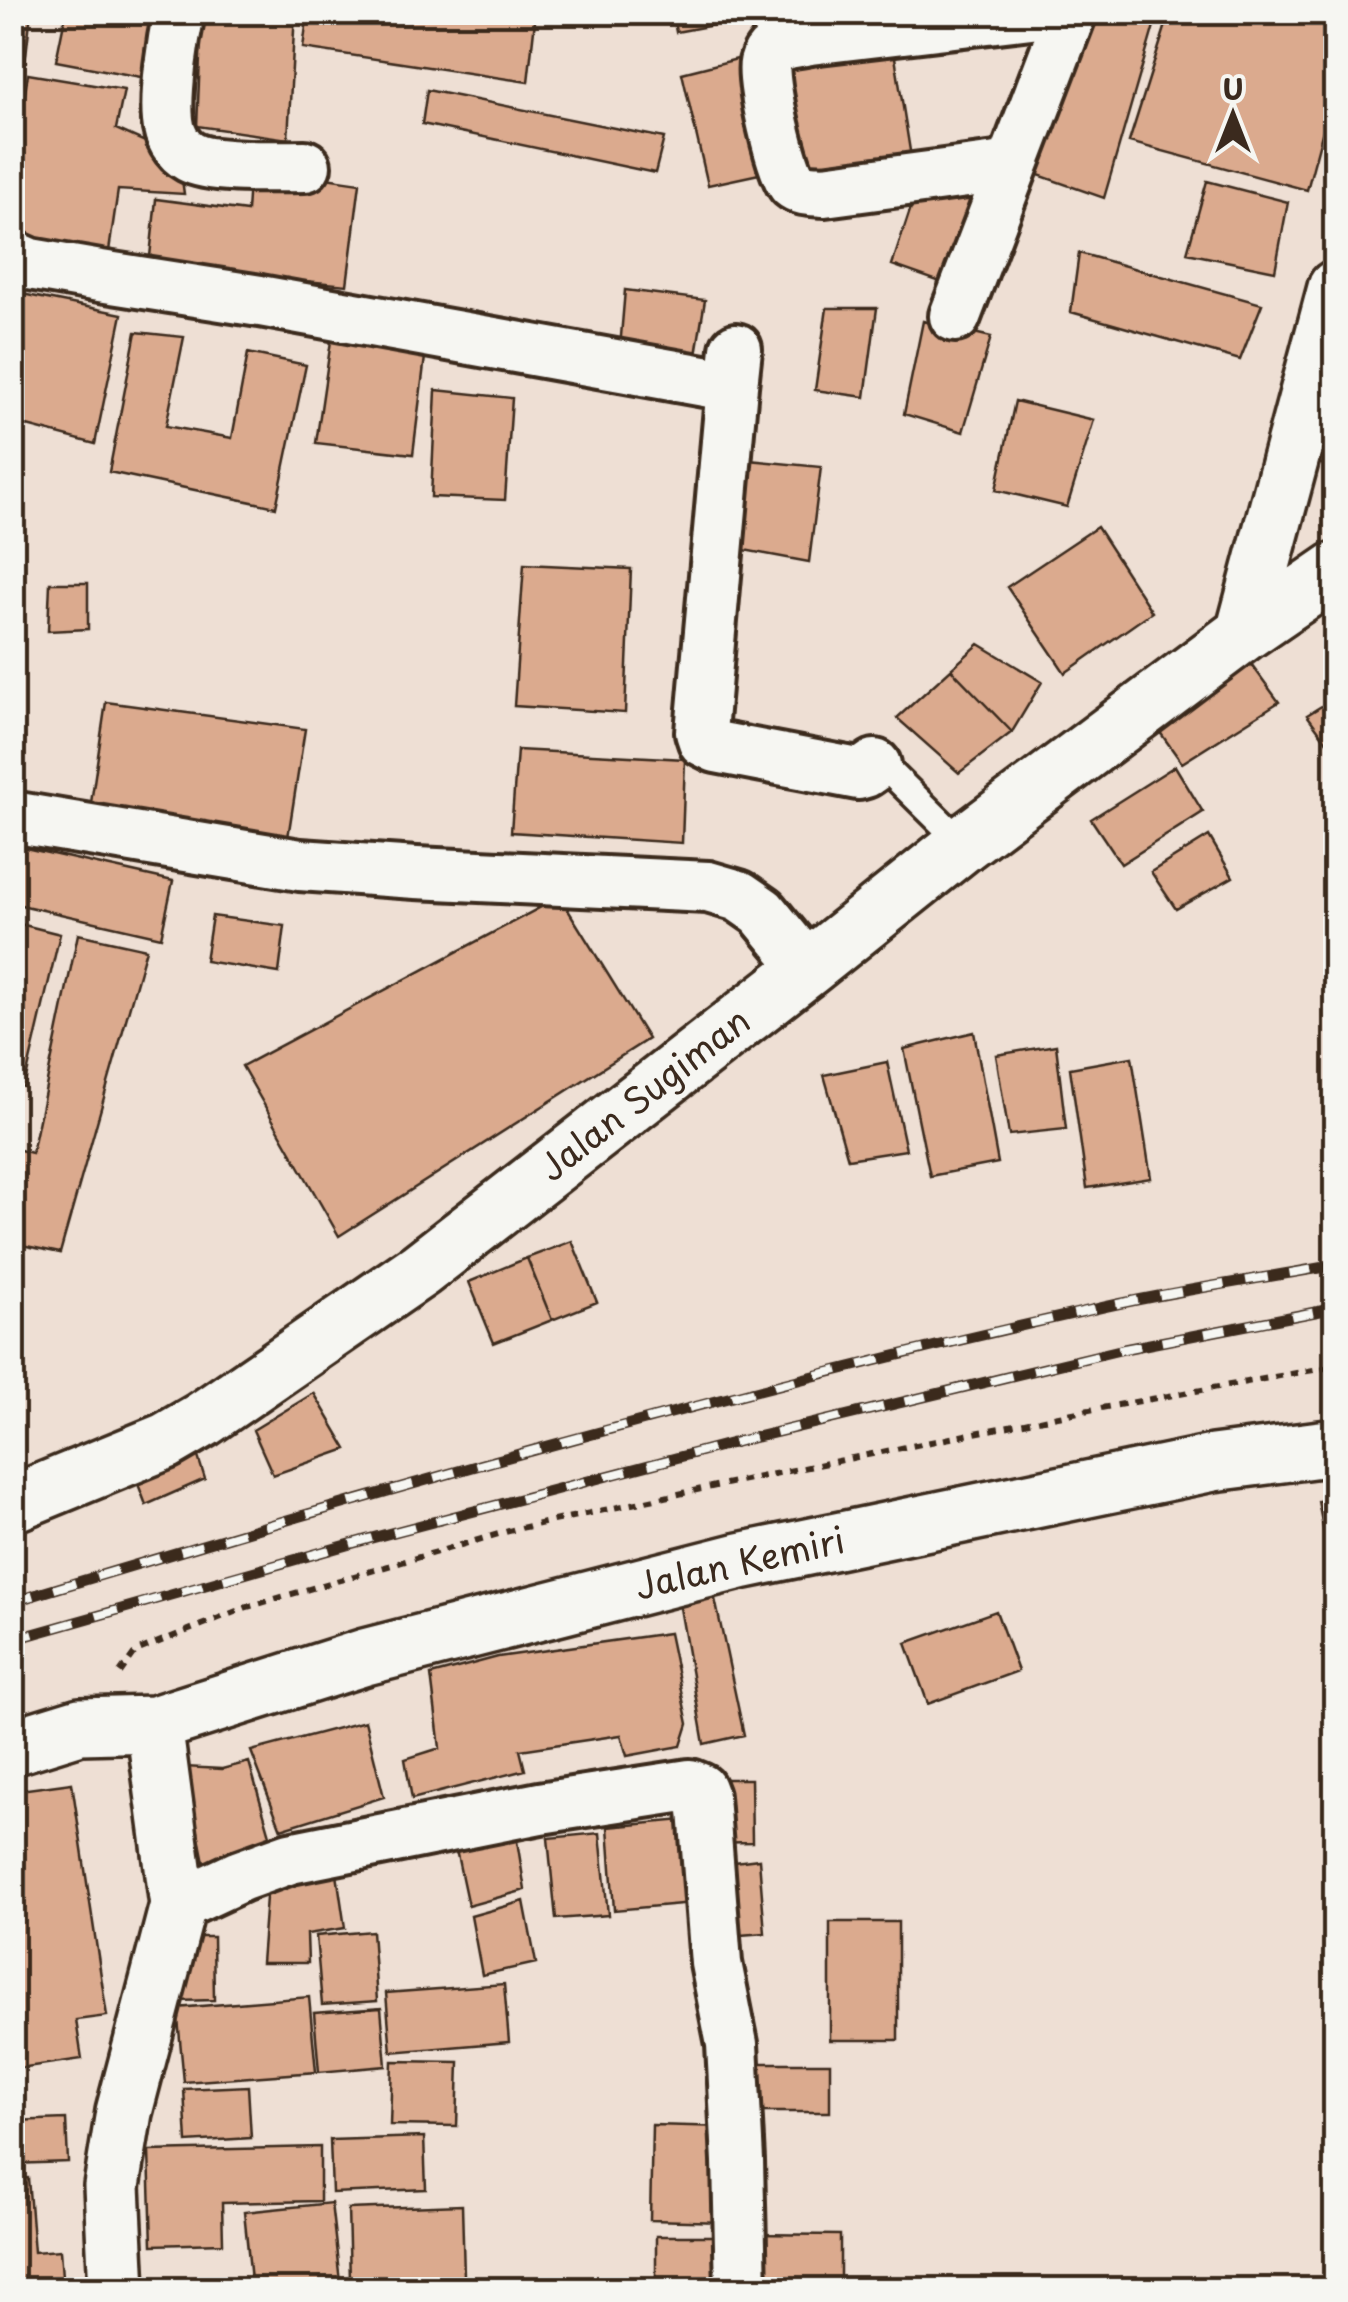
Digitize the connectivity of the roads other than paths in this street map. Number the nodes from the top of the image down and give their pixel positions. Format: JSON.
{"nodes":[{"id":1,"x":179,"y":12,"type":"edge"},
{"id":2,"x":1039,"y":12,"type":"edge"},
{"id":3,"x":1071,"y":12,"type":"edge"},
{"id":4,"x":305,"y":166,"type":"dead end"},
{"id":5,"x":1012,"y":166,"type":"junction"},
{"id":6,"x":12,"y":256,"type":"edge"},
{"id":7,"x":1336,"y":288,"type":"edge"},
{"id":8,"x":956,"y":316,"type":"dead end"},
{"id":9,"x":1335,"y":571,"type":"edge"},
{"id":10,"x":1244,"y":633,"type":"junction"},
{"id":11,"x":881,"y":769,"type":"joint"},
{"id":12,"x":12,"y":816,"type":"edge"},
{"id":13,"x":963,"y":844,"type":"junction"},
{"id":14,"x":808,"y":968,"type":"junction"},
{"id":15,"x":1336,"y":1447,"type":"edge"},
{"id":16,"x":12,"y":1504,"type":"edge"},
{"id":17,"x":154,"y":1724,"type":"junction"},
{"id":18,"x":12,"y":1747,"type":"edge"},
{"id":19,"x":178,"y":1905,"type":"junction"},
{"id":20,"x":117,"y":2290,"type":"edge"},
{"id":21,"x":741,"y":2290,"type":"edge"}],
"edges":[{"from":1,"to":4,"type":"street"},
{"from":2,"to":5,"type":"street"},
{"from":3,"to":5,"type":"street"},
{"from":5,"to":8,"type":"street"},
{"from":6,"to":11,"type":"street"},
{"from":7,"to":10,"type":"main road"},
{"from":9,"to":10,"type":"main road","name":"Jalan Sugiman"},
{"from":10,"to":13,"type":"main road","name":"Jalan Sugiman"},
{"from":11,"to":13,"type":"lane"},
{"from":12,"to":14,"type":"street"},
{"from":13,"to":14,"type":"main road","name":"Jalan Sugiman"},
{"from":14,"to":16,"type":"main road","name":"Jalan Sugiman"},
{"from":15,"to":17,"type":"main road","name":"Jalan Kemiri"},
{"from":17,"to":18,"type":"main road","name":"Jalan Kemiri"},
{"from":17,"to":19,"type":"main road"},
{"from":19,"to":20,"type":"main road"},
{"from":19,"to":21,"type":"street"}]}
